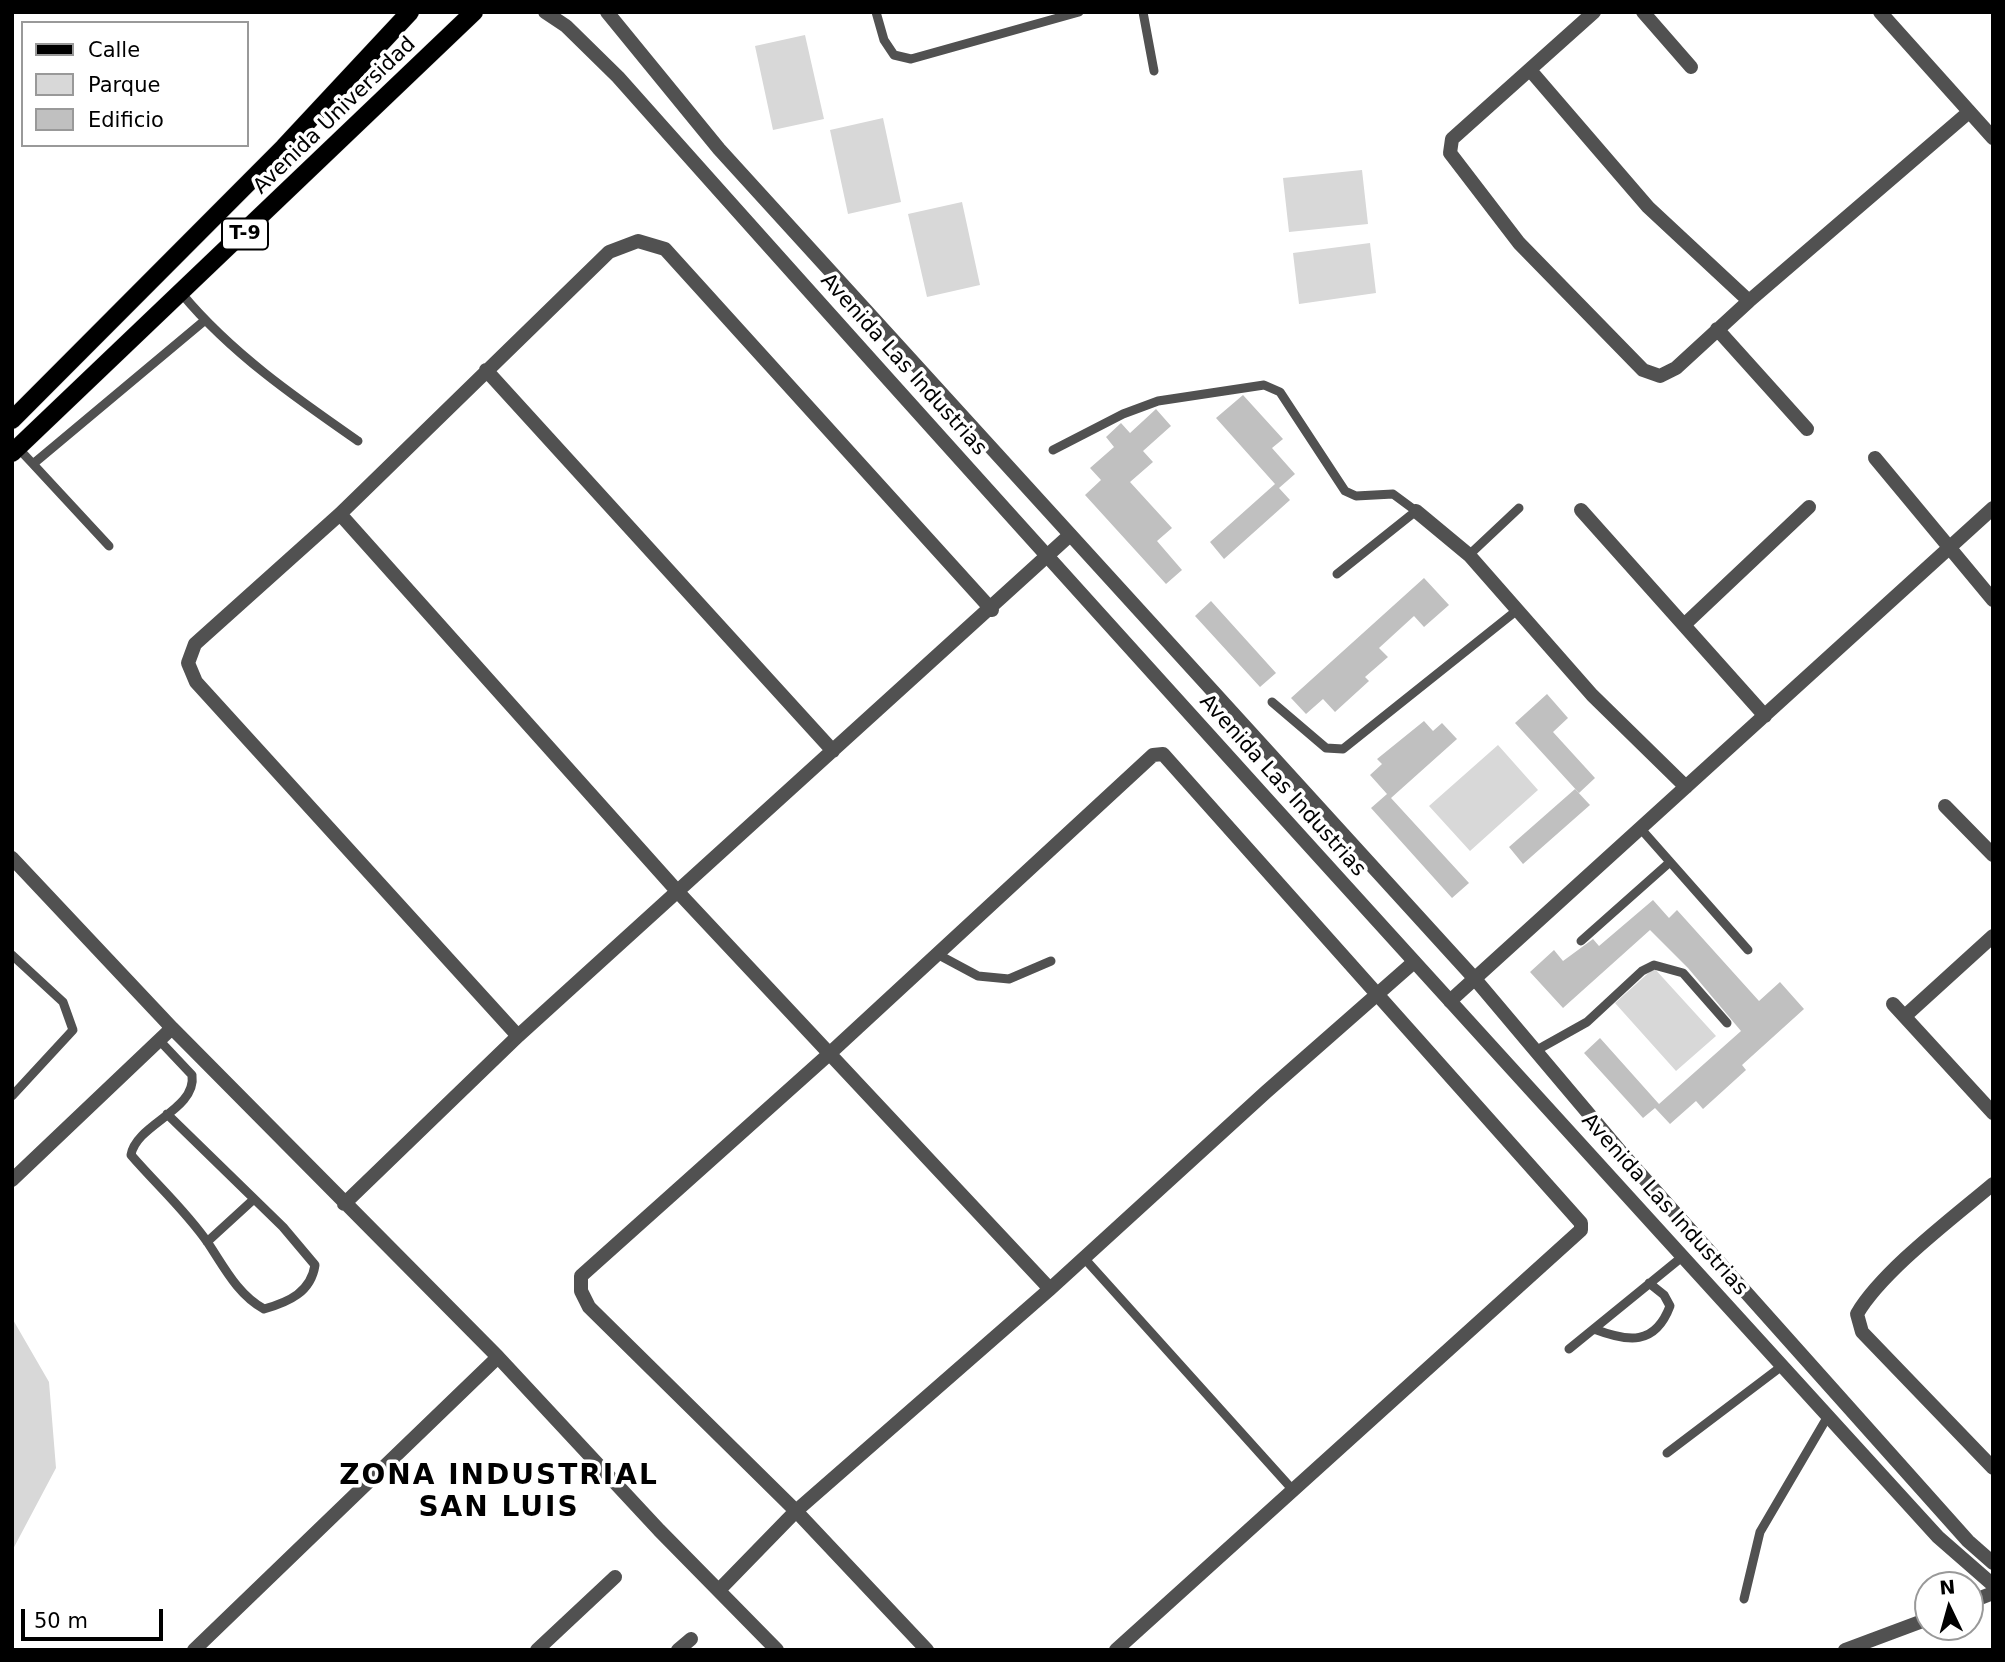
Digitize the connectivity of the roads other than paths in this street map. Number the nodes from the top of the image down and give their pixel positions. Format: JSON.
{"nodes":[{"id":1,"x":410,"y":12,"type":"edge"},
{"id":2,"x":474,"y":12,"type":"edge"},
{"id":3,"x":545,"y":12,"type":"edge"},
{"id":4,"x":607,"y":12,"type":"edge"},
{"id":5,"x":876,"y":12,"type":"edge"},
{"id":6,"x":1079,"y":12,"type":"edge"},
{"id":7,"x":1143,"y":12,"type":"edge"},
{"id":8,"x":1643,"y":12,"type":"edge"},
{"id":9,"x":1881,"y":12,"type":"edge"},
{"id":10,"x":1586,"y":15,"type":"edge"},
{"id":11,"x":1691,"y":67,"type":"dead end"},
{"id":12,"x":1530,"y":70,"type":"junction"},
{"id":13,"x":1154,"y":71,"type":"dead end"},
{"id":14,"x":1969,"y":112,"type":"junction"},
{"id":15,"x":1993,"y":138,"type":"edge"},
{"id":16,"x":182,"y":294,"type":"junction"},
{"id":17,"x":1749,"y":301,"type":"junction"},
{"id":18,"x":204,"y":321,"type":"junction"},
{"id":19,"x":1717,"y":329,"type":"junction"},
{"id":20,"x":486,"y":370,"type":"junction"},
{"id":21,"x":12,"y":420,"type":"edge"},
{"id":22,"x":1807,"y":429,"type":"dead end"},
{"id":23,"x":358,"y":442,"type":"dead end"},
{"id":24,"x":15,"y":450,"type":"edge"},
{"id":25,"x":1053,"y":450,"type":"dead end"},
{"id":26,"x":1875,"y":458,"type":"dead end"},
{"id":27,"x":33,"y":464,"type":"junction"},
{"id":28,"x":1809,"y":507,"type":"dead end"},
{"id":29,"x":1993,"y":508,"type":"edge"},
{"id":30,"x":1519,"y":509,"type":"dead end"},
{"id":31,"x":1581,"y":510,"type":"dead end"},
{"id":32,"x":1416,"y":511,"type":"junction"},
{"id":33,"x":340,"y":514,"type":"junction"},
{"id":34,"x":1070,"y":535,"type":"junction"},
{"id":35,"x":109,"y":546,"type":"dead end"},
{"id":36,"x":1950,"y":546,"type":"junction"},
{"id":37,"x":1468,"y":555,"type":"junction"},
{"id":38,"x":1046,"y":557,"type":"junction"},
{"id":39,"x":1337,"y":574,"type":"dead end"},
{"id":40,"x":1993,"y":600,"type":"edge"},
{"id":41,"x":992,"y":610,"type":"junction"},
{"id":42,"x":1516,"y":611,"type":"junction"},
{"id":43,"x":1684,"y":625,"type":"junction"},
{"id":44,"x":1272,"y":702,"type":"dead end"},
{"id":45,"x":1765,"y":716,"type":"junction"},
{"id":46,"x":833,"y":751,"type":"junction"},
{"id":47,"x":1686,"y":787,"type":"junction"},
{"id":48,"x":1945,"y":806,"type":"dead end"},
{"id":49,"x":1641,"y":829,"type":"junction"},
{"id":50,"x":1993,"y":855,"type":"edge"},
{"id":51,"x":12,"y":858,"type":"edge"},
{"id":52,"x":1670,"y":862,"type":"junction"},
{"id":53,"x":678,"y":892,"type":"junction"},
{"id":54,"x":1993,"y":936,"type":"edge"},
{"id":55,"x":1581,"y":941,"type":"dead end"},
{"id":56,"x":1748,"y":950,"type":"dead end"},
{"id":57,"x":937,"y":954,"type":"junction"},
{"id":58,"x":12,"y":955,"type":"edge"},
{"id":59,"x":1051,"y":961,"type":"dead end"},
{"id":60,"x":1414,"y":962,"type":"junction"},
{"id":61,"x":1475,"y":979,"type":"junction"},
{"id":62,"x":1377,"y":993,"type":"junction"},
{"id":63,"x":1450,"y":1001,"type":"junction"},
{"id":64,"x":1893,"y":1004,"type":"dead end"},
{"id":65,"x":1905,"y":1016,"type":"junction"},
{"id":66,"x":1727,"y":1023,"type":"dead end"},
{"id":67,"x":172,"y":1028,"type":"junction"},
{"id":68,"x":518,"y":1036,"type":"junction"},
{"id":69,"x":159,"y":1040,"type":"junction"},
{"id":70,"x":1537,"y":1050,"type":"junction"},
{"id":71,"x":828,"y":1055,"type":"junction"},
{"id":72,"x":12,"y":1096,"type":"edge"},
{"id":73,"x":1993,"y":1113,"type":"edge"},
{"id":74,"x":167,"y":1114,"type":"junction"},
{"id":75,"x":12,"y":1180,"type":"edge"},
{"id":76,"x":1993,"y":1184,"type":"edge"},
{"id":77,"x":254,"y":1199,"type":"junction"},
{"id":78,"x":344,"y":1204,"type":"junction"},
{"id":79,"x":207,"y":1242,"type":"junction"},
{"id":80,"x":1682,"y":1256,"type":"junction"},
{"id":81,"x":1084,"y":1258,"type":"junction"},
{"id":82,"x":1649,"y":1283,"type":"junction"},
{"id":83,"x":1050,"y":1289,"type":"junction"},
{"id":84,"x":1594,"y":1329,"type":"junction"},
{"id":85,"x":1569,"y":1349,"type":"dead end"},
{"id":86,"x":498,"y":1357,"type":"junction"},
{"id":87,"x":1782,"y":1366,"type":"junction"},
{"id":88,"x":1828,"y":1416,"type":"junction"},
{"id":89,"x":1667,"y":1453,"type":"dead end"},
{"id":90,"x":1993,"y":1468,"type":"edge"},
{"id":91,"x":1292,"y":1489,"type":"junction"},
{"id":92,"x":796,"y":1511,"type":"junction"},
{"id":93,"x":1993,"y":1563,"type":"edge"},
{"id":94,"x":615,"y":1577,"type":"dead end"},
{"id":95,"x":1993,"y":1585,"type":"edge"},
{"id":96,"x":720,"y":1589,"type":"junction"},
{"id":97,"x":1744,"y":1599,"type":"dead end"},
{"id":98,"x":1914,"y":1624,"type":"edge"},
{"id":99,"x":691,"y":1639,"type":"dead end"},
{"id":100,"x":194,"y":1650,"type":"edge"},
{"id":101,"x":537,"y":1650,"type":"edge"},
{"id":102,"x":678,"y":1650,"type":"edge"},
{"id":103,"x":777,"y":1650,"type":"edge"},
{"id":104,"x":927,"y":1650,"type":"edge"},
{"id":105,"x":1116,"y":1650,"type":"edge"},
{"id":106,"x":1845,"y":1650,"type":"edge"}],
"edges":[{"from":1,"to":21,"type":"main road","name":"Avenida Universidad","number":"T-9"},
{"from":2,"to":16,"type":"main road","name":"Avenida Universidad","number":"T-9"},
{"from":3,"to":38,"type":"street","name":"Avenida Las Industrias"},
{"from":4,"to":34,"type":"street","name":"Avenida Las Industrias"},
{"from":5,"to":6,"type":"lane"},
{"from":7,"to":13,"type":"lane"},
{"from":8,"to":11,"type":"street"},
{"from":9,"to":14,"type":"street"},
{"from":10,"to":12,"type":"street"},
{"from":12,"to":17,"type":"street"},
{"from":12,"to":19,"type":"street"},
{"from":14,"to":15,"type":"street"},
{"from":14,"to":17,"type":"street"},
{"from":16,"to":18,"type":"lane"},
{"from":16,"to":24,"type":"main road","name":"Avenida Universidad","number":"T-9"},
{"from":17,"to":19,"type":"street"},
{"from":18,"to":23,"type":"lane"},
{"from":18,"to":27,"type":"lane"},
{"from":19,"to":22,"type":"street"},
{"from":20,"to":33,"type":"street"},
{"from":20,"to":41,"type":"street"},
{"from":20,"to":46,"type":"street"},
{"from":24,"to":27,"type":"lane"},
{"from":25,"to":32,"type":"lane"},
{"from":26,"to":36,"type":"street"},
{"from":27,"to":35,"type":"lane"},
{"from":28,"to":43,"type":"street"},
{"from":29,"to":36,"type":"street"},
{"from":30,"to":37,"type":"lane"},
{"from":31,"to":43,"type":"street"},
{"from":32,"to":37,"type":"street"},
{"from":32,"to":39,"type":"lane"},
{"from":33,"to":53,"type":"street"},
{"from":33,"to":68,"type":"street"},
{"from":34,"to":38,"type":"street"},
{"from":34,"to":61,"type":"street","name":"Avenida Las Industrias"},
{"from":36,"to":40,"type":"street"},
{"from":36,"to":45,"type":"street"},
{"from":37,"to":42,"type":"street"},
{"from":38,"to":41,"type":"street"},
{"from":38,"to":60,"type":"street","name":"Avenida Las Industrias"},
{"from":41,"to":46,"type":"street"},
{"from":42,"to":44,"type":"lane"},
{"from":42,"to":47,"type":"street"},
{"from":43,"to":45,"type":"street"},
{"from":45,"to":47,"type":"street"},
{"from":46,"to":53,"type":"street"},
{"from":47,"to":49,"type":"street"},
{"from":48,"to":50,"type":"street"},
{"from":49,"to":52,"type":"lane"},
{"from":49,"to":61,"type":"street"},
{"from":51,"to":67,"type":"street"},
{"from":52,"to":55,"type":"lane"},
{"from":52,"to":56,"type":"lane"},
{"from":53,"to":68,"type":"street"},
{"from":53,"to":71,"type":"street"},
{"from":54,"to":65,"type":"street"},
{"from":57,"to":59,"type":"lane"},
{"from":57,"to":62,"type":"street"},
{"from":57,"to":71,"type":"street"},
{"from":58,"to":72,"type":"lane"},
{"from":60,"to":62,"type":"street"},
{"from":60,"to":63,"type":"street","name":"Avenida Las Industrias"},
{"from":61,"to":63,"type":"street"},
{"from":61,"to":70,"type":"street","name":"Avenida Las Industrias"},
{"from":62,"to":81,"type":"street"},
{"from":62,"to":91,"type":"street"},
{"from":63,"to":80,"type":"street","name":"Avenida Las Industrias"},
{"from":64,"to":65,"type":"street"},
{"from":65,"to":73,"type":"street"},
{"from":66,"to":70,"type":"lane"},
{"from":67,"to":69,"type":"street"},
{"from":67,"to":78,"type":"street"},
{"from":68,"to":78,"type":"street"},
{"from":69,"to":74,"type":"lane"},
{"from":69,"to":75,"type":"street"},
{"from":70,"to":93,"type":"street","name":"Avenida Las Industrias"},
{"from":71,"to":83,"type":"street"},
{"from":71,"to":92,"type":"street"},
{"from":74,"to":77,"type":"lane"},
{"from":74,"to":79,"type":"lane"},
{"from":76,"to":90,"type":"street"},
{"from":77,"to":79,"type":"lane"},
{"from":77,"to":79,"type":"lane"},
{"from":78,"to":86,"type":"street"},
{"from":80,"to":82,"type":"lane"},
{"from":80,"to":87,"type":"street","name":"Avenida Las Industrias"},
{"from":81,"to":83,"type":"street"},
{"from":81,"to":91,"type":"lane"},
{"from":82,"to":84,"type":"lane"},
{"from":82,"to":84,"type":"lane"},
{"from":83,"to":92,"type":"street"},
{"from":84,"to":85,"type":"lane"},
{"from":86,"to":96,"type":"street"},
{"from":86,"to":100,"type":"street"},
{"from":87,"to":88,"type":"street","name":"Avenida Las Industrias"},
{"from":87,"to":89,"type":"lane"},
{"from":88,"to":95,"type":"street","name":"Avenida Las Industrias"},
{"from":88,"to":97,"type":"lane"},
{"from":91,"to":105,"type":"street"},
{"from":92,"to":96,"type":"street"},
{"from":92,"to":104,"type":"street"},
{"from":94,"to":101,"type":"street"},
{"from":96,"to":103,"type":"street"},
{"from":98,"to":106,"type":"street"},
{"from":99,"to":102,"type":"street"}]}
